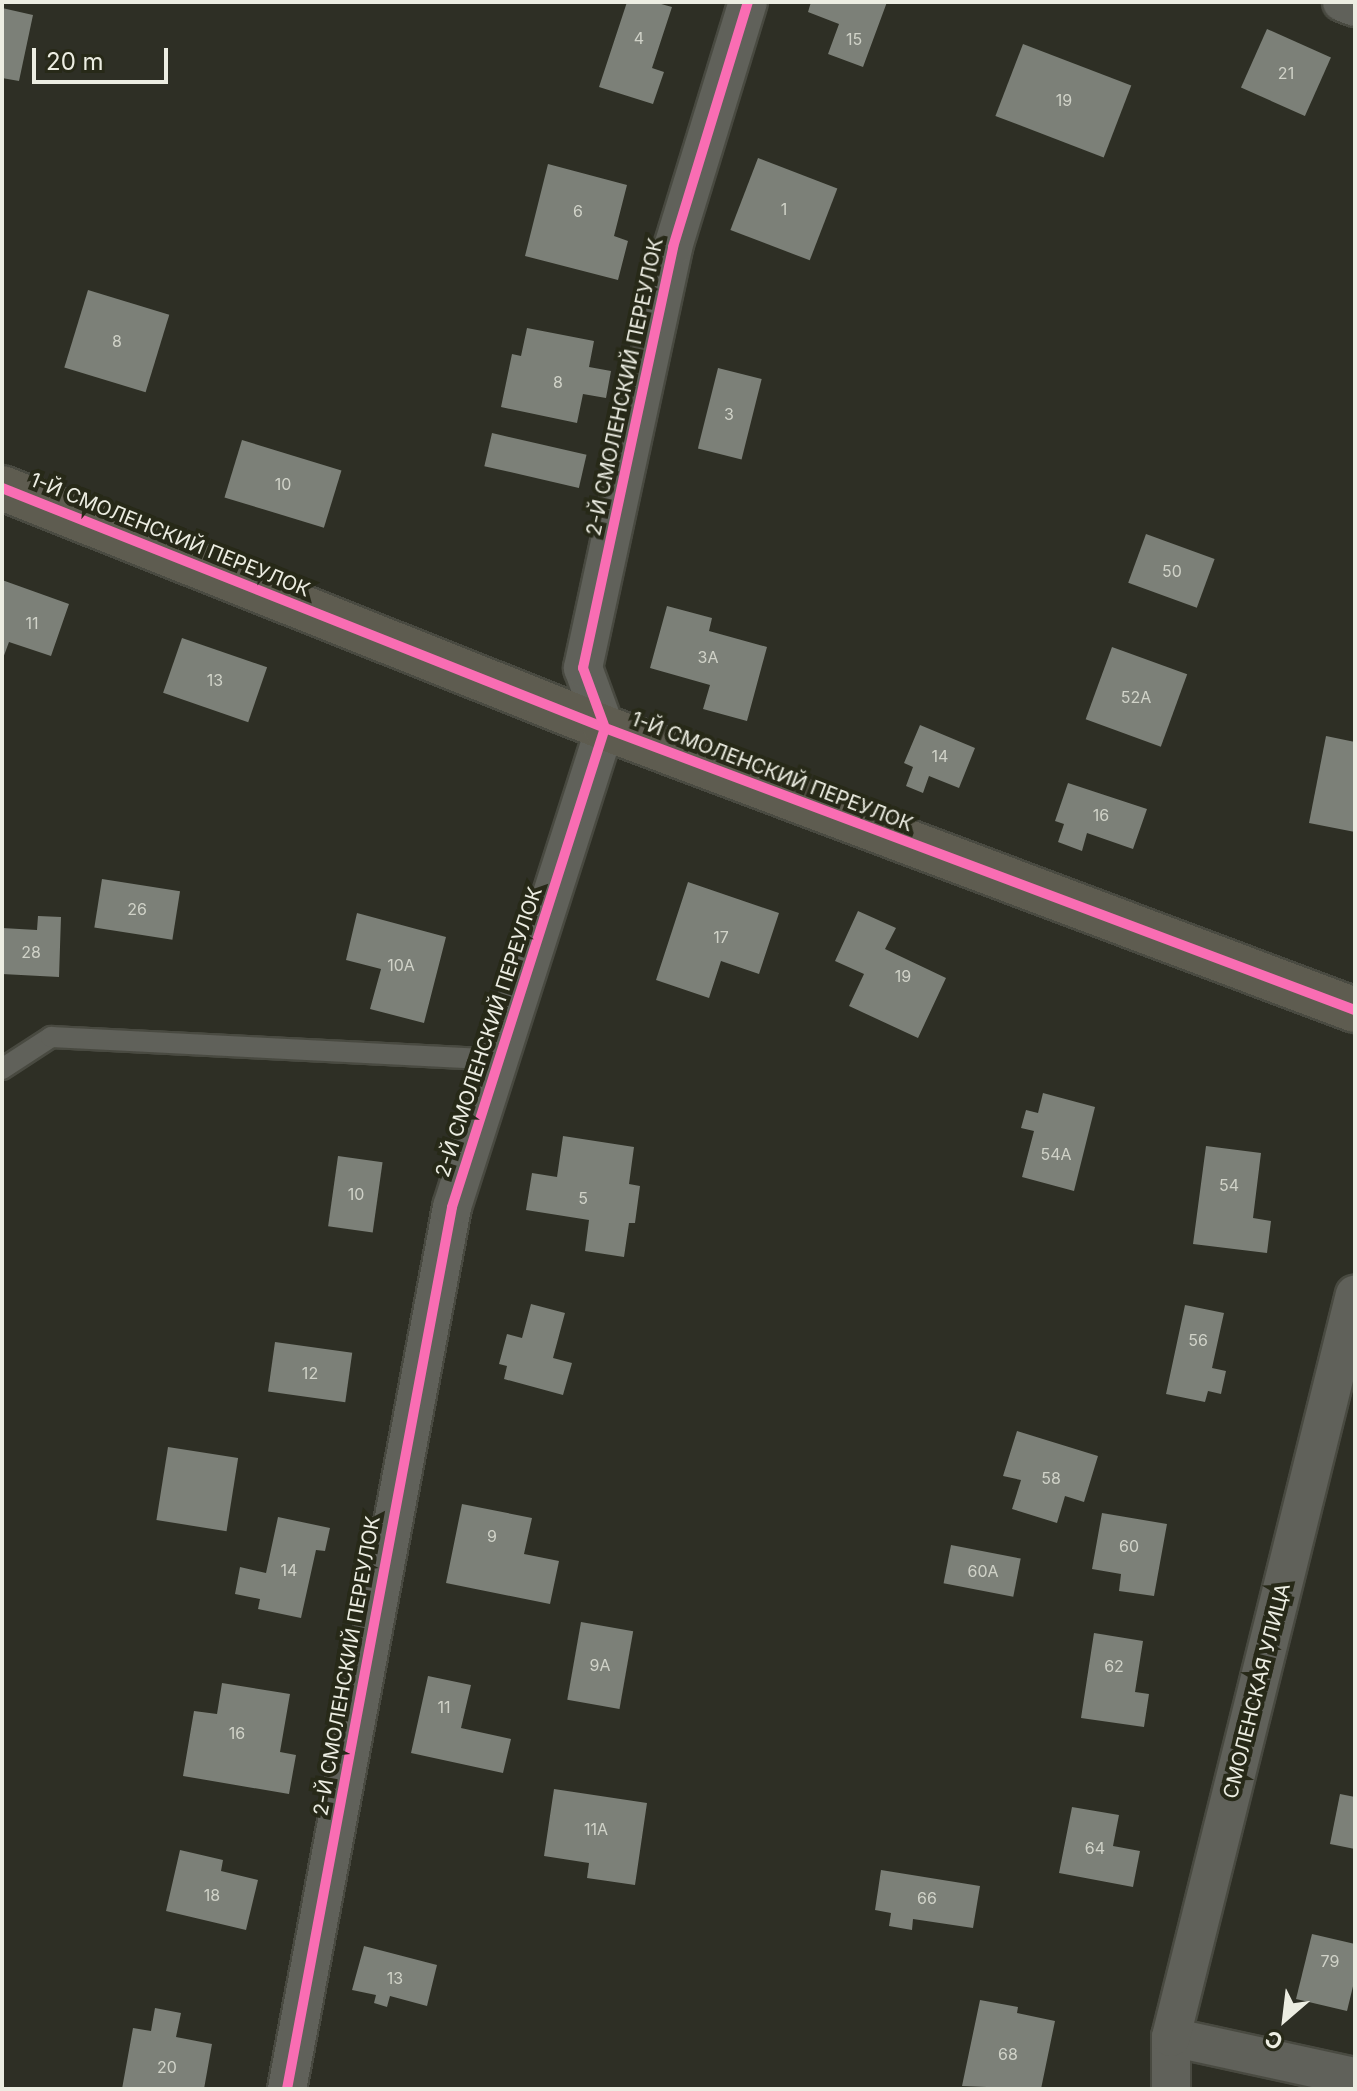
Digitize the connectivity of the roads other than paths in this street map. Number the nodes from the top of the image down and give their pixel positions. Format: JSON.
{"nodes":[{"id":1,"x":748,"y":2,"type":"edge"},
{"id":2,"x":1342,"y":2,"type":"edge"},
{"id":3,"x":1355,"y":7,"type":"edge"},
{"id":4,"x":2,"y":488,"type":"edge"},
{"id":5,"x":605,"y":728,"type":"junction"},
{"id":6,"x":1355,"y":1010,"type":"edge"},
{"id":7,"x":498,"y":1060,"type":"junction"},
{"id":8,"x":2,"y":1069,"type":"edge"},
{"id":9,"x":1355,"y":1294,"type":"edge"},
{"id":10,"x":1171,"y":2037,"type":"junction"},
{"id":11,"x":1355,"y":2077,"type":"edge"},
{"id":12,"x":287,"y":2089,"type":"edge"},
{"id":13,"x":1171,"y":2089,"type":"edge"}],
"edges":[{"from":1,"to":5,"type":"street","name":"2-Й СМОЛЕНСКИЙ ПЕРЕУЛОК"},
{"from":2,"to":3,"type":"street"},
{"from":4,"to":5,"type":"street","name":"1-Й СМОЛЕНСКИЙ ПЕРЕУЛОК"},
{"from":5,"to":6,"type":"street","name":"1-Й СМОЛЕНСКИЙ ПЕРЕУЛОК"},
{"from":5,"to":7,"type":"street","name":"2-Й СМОЛЕНСКИЙ ПЕРЕУЛОК"},
{"from":7,"to":8,"type":"lane"},
{"from":7,"to":12,"type":"street","name":"2-Й СМОЛЕНСКИЙ ПЕРЕУЛОК"},
{"from":9,"to":10,"type":"street","name":"СМОЛЕНСКАЯ УЛИЦА"},
{"from":10,"to":11,"type":"street"},
{"from":10,"to":13,"type":"street","name":"СМОЛЕНСКАЯ УЛИЦА"}]}
